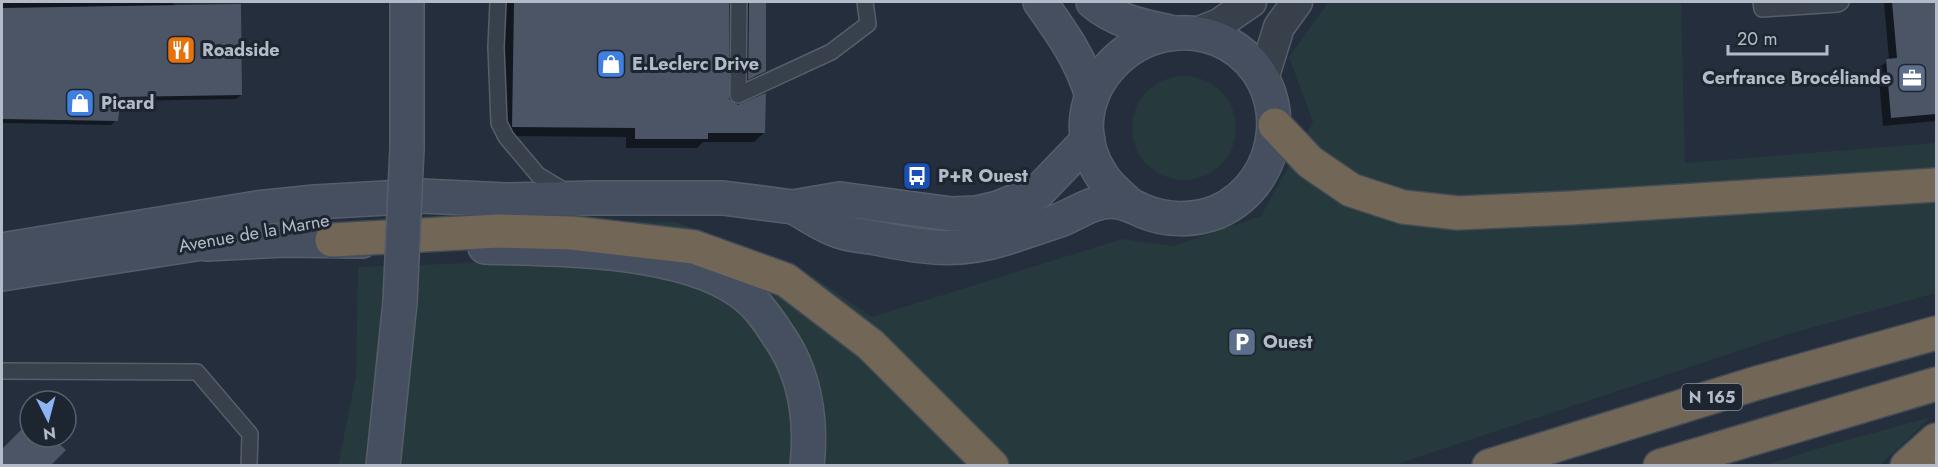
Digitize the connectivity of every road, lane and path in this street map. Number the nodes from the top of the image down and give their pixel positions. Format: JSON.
{"nodes":[{"id":1,"x":407,"y":2,"type":"edge"},
{"id":2,"x":498,"y":2,"type":"edge"},
{"id":3,"x":739,"y":2,"type":"edge"},
{"id":4,"x":865,"y":2,"type":"edge"},
{"id":5,"x":1040,"y":2,"type":"edge"},
{"id":6,"x":1093,"y":2,"type":"edge"},
{"id":7,"x":1251,"y":2,"type":"edge"},
{"id":8,"x":1297,"y":2,"type":"edge"},
{"id":9,"x":1761,"y":2,"type":"edge"},
{"id":10,"x":1841,"y":2,"type":"edge"},
{"id":11,"x":1184,"y":33,"type":"junction"},
{"id":12,"x":1263,"y":80,"type":"junction"},
{"id":13,"x":1092,"y":96,"type":"junction"},
{"id":14,"x":1275,"y":125,"type":"junction"},
{"id":15,"x":1088,"y":140,"type":"junction"},
{"id":16,"x":1936,"y":185,"type":"edge"},
{"id":17,"x":576,"y":198,"type":"junction"},
{"id":18,"x":507,"y":200,"type":"junction"},
{"id":19,"x":1128,"y":203,"type":"junction"},
{"id":20,"x":793,"y":207,"type":"junction"},
{"id":21,"x":332,"y":240,"type":"junction"},
{"id":22,"x":207,"y":244,"type":"junction"},
{"id":23,"x":2,"y":250,"type":"edge"},
{"id":24,"x":2,"y":274,"type":"edge"},
{"id":25,"x":1936,"y":333,"type":"edge"},
{"id":26,"x":2,"y":371,"type":"edge"},
{"id":27,"x":393,"y":380,"type":"junction"},
{"id":28,"x":1936,"y":384,"type":"edge"},
{"id":29,"x":1936,"y":440,"type":"edge"},
{"id":30,"x":249,"y":465,"type":"edge"},
{"id":31,"x":383,"y":465,"type":"edge"},
{"id":32,"x":403,"y":465,"type":"edge"},
{"id":33,"x":807,"y":465,"type":"edge"},
{"id":34,"x":992,"y":465,"type":"edge"},
{"id":35,"x":1489,"y":465,"type":"edge"},
{"id":36,"x":1660,"y":465,"type":"edge"},
{"id":37,"x":1907,"y":465,"type":"edge"}],
"edges":[{"from":1,"to":27,"type":"main road","bridge":true},
{"from":2,"to":17,"type":"lane"},
{"from":3,"to":4,"type":"lane"},
{"from":5,"to":13,"type":"main road"},
{"from":6,"to":11,"type":"main road"},
{"from":7,"to":11,"type":"street"},
{"from":8,"to":12,"type":"street"},
{"from":9,"to":10,"type":"lane"},
{"from":11,"to":12,"type":"main road"},
{"from":11,"to":13,"type":"main road"},
{"from":12,"to":14,"type":"main road"},
{"from":13,"to":15,"type":"main road"},
{"from":14,"to":16,"type":"highway"},
{"from":14,"to":19,"type":"main road"},
{"from":15,"to":19,"type":"main road"},
{"from":15,"to":20,"type":"main road","name":"Avenue de la Marne"},
{"from":17,"to":18,"type":"main road","name":"Avenue de la Marne"},
{"from":17,"to":20,"type":"main road","name":"Avenue de la Marne"},
{"from":18,"to":22,"type":"main road","name":"Avenue de la Marne"},
{"from":18,"to":23,"type":"main road","name":"Avenue de la Marne"},
{"from":19,"to":20,"type":"main road","name":"Avenue de la Marne"},
{"from":21,"to":22,"type":"main road"},
{"from":21,"to":33,"type":"main road"},
{"from":21,"to":34,"type":"highway"},
{"from":22,"to":24,"type":"main road","name":"Avenue de la Marne"},
{"from":25,"to":35,"type":"highway","number":"N 165"},
{"from":26,"to":30,"type":"lane"},
{"from":27,"to":31,"type":"main road"},
{"from":27,"to":32,"type":"main road"},
{"from":28,"to":36,"type":"highway"},
{"from":29,"to":37,"type":"highway"}]}
